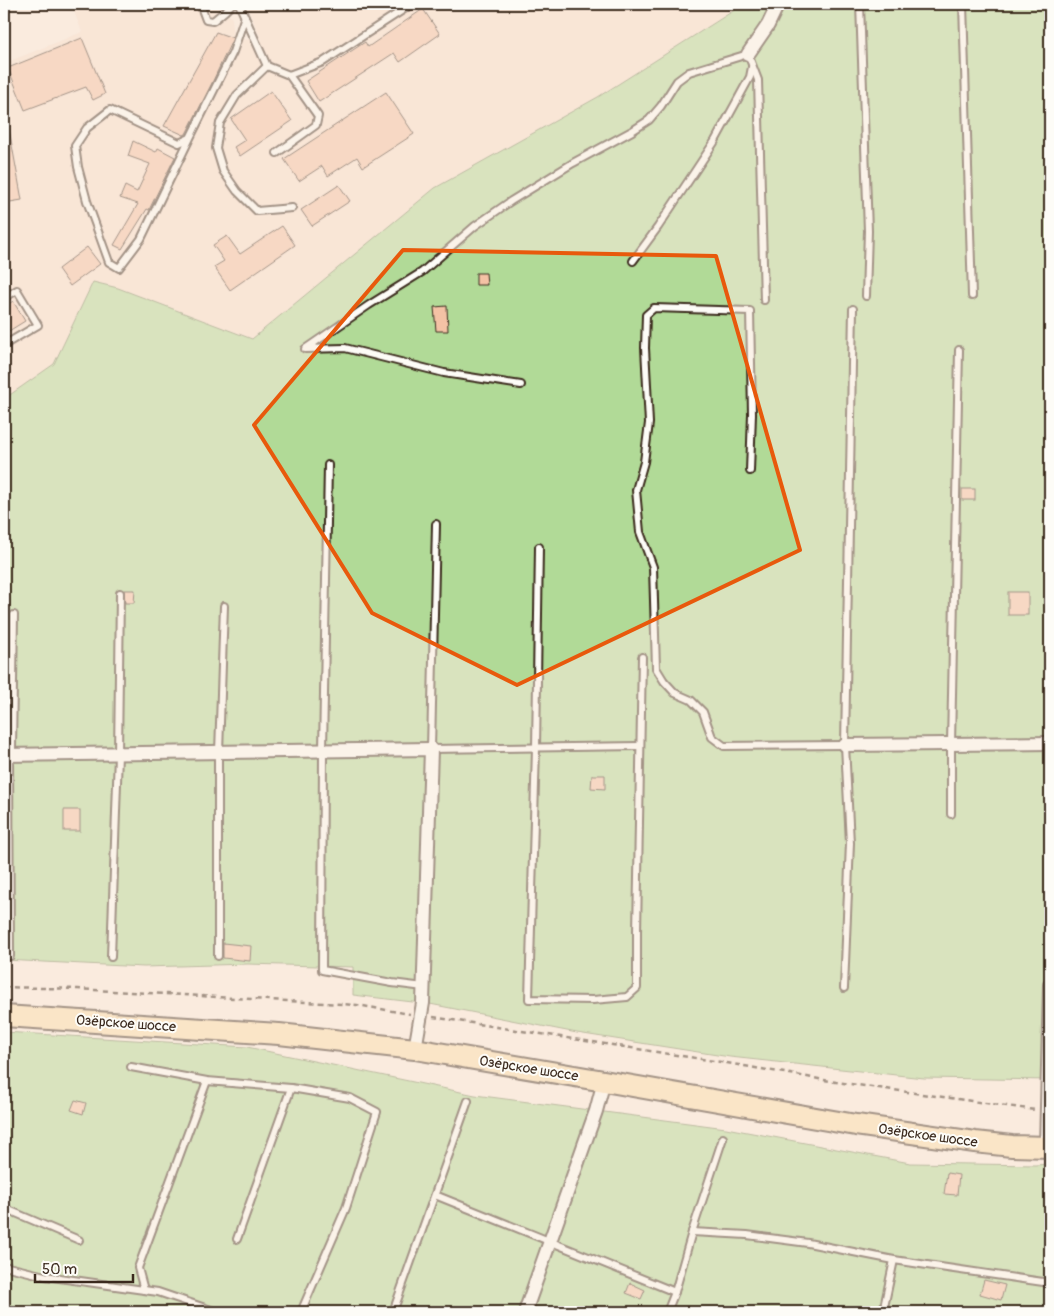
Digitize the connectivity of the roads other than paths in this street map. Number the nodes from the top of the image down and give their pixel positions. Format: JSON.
{"nodes":[{"id":1,"x":200,"y":4,"type":"edge"},
{"id":2,"x":232,"y":4,"type":"edge"},
{"id":3,"x":239,"y":4,"type":"edge"},
{"id":4,"x":412,"y":4,"type":"edge"},
{"id":5,"x":778,"y":4,"type":"edge"},
{"id":6,"x":860,"y":4,"type":"edge"},
{"id":7,"x":963,"y":4,"type":"edge"},
{"id":8,"x":244,"y":16,"type":"junction"},
{"id":9,"x":748,"y":54,"type":"junction"},
{"id":10,"x":267,"y":66,"type":"junction"},
{"id":11,"x":752,"y":67,"type":"junction"},
{"id":12,"x":290,"y":75,"type":"junction"},
{"id":13,"x":190,"y":138,"type":"junction"},
{"id":14,"x":277,"y":153,"type":"dead end"},
{"id":15,"x":292,"y":208,"type":"dead end"},
{"id":16,"x":633,"y":261,"type":"dead end"},
{"id":17,"x":866,"y":296,"type":"dead end"},
{"id":18,"x":972,"y":296,"type":"dead end"},
{"id":19,"x":4,"y":298,"type":"edge"},
{"id":20,"x":764,"y":300,"type":"dead end"},
{"id":21,"x":853,"y":309,"type":"dead end"},
{"id":22,"x":4,"y":345,"type":"edge"},
{"id":23,"x":959,"y":350,"type":"dead end"},
{"id":24,"x":521,"y":385,"type":"dead end"},
{"id":25,"x":328,"y":465,"type":"dead end"},
{"id":26,"x":750,"y":470,"type":"dead end"},
{"id":27,"x":436,"y":524,"type":"dead end"},
{"id":28,"x":539,"y":547,"type":"dead end"},
{"id":29,"x":120,"y":593,"type":"dead end"},
{"id":30,"x":224,"y":606,"type":"dead end"},
{"id":31,"x":14,"y":615,"type":"dead end"},
{"id":32,"x":642,"y":657,"type":"dead end"},
{"id":33,"x":1050,"y":743,"type":"edge"},
{"id":34,"x":951,"y":744,"type":"junction"},
{"id":35,"x":845,"y":745,"type":"junction"},
{"id":36,"x":640,"y":746,"type":"junction"},
{"id":37,"x":536,"y":748,"type":"junction"},
{"id":38,"x":431,"y":750,"type":"junction"},
{"id":39,"x":323,"y":751,"type":"junction"},
{"id":40,"x":219,"y":752,"type":"junction"},
{"id":41,"x":118,"y":754,"type":"junction"},
{"id":42,"x":6,"y":755,"type":"edge"},
{"id":43,"x":951,"y":814,"type":"dead end"},
{"id":44,"x":10,"y":956,"type":"dead end"},
{"id":45,"x":218,"y":956,"type":"dead end"},
{"id":46,"x":111,"y":957,"type":"dead end"},
{"id":47,"x":1050,"y":985,"type":"edge"},
{"id":48,"x":424,"y":987,"type":"junction"},
{"id":49,"x":844,"y":988,"type":"dead end"},
{"id":50,"x":4,"y":1016,"type":"edge"},
{"id":51,"x":414,"y":1049,"type":"junction"},
{"id":52,"x":131,"y":1067,"type":"dead end"},
{"id":53,"x":206,"y":1081,"type":"junction"},
{"id":54,"x":604,"y":1081,"type":"junction"},
{"id":55,"x":291,"y":1088,"type":"junction"},
{"id":56,"x":468,"y":1101,"type":"dead end"},
{"id":57,"x":724,"y":1138,"type":"dead end"},
{"id":58,"x":1048,"y":1147,"type":"edge"},
{"id":59,"x":435,"y":1196,"type":"junction"},
{"id":60,"x":4,"y":1208,"type":"edge"},
{"id":61,"x":692,"y":1232,"type":"junction"},
{"id":62,"x":237,"y":1238,"type":"dead end"},
{"id":63,"x":79,"y":1240,"type":"dead end"},
{"id":64,"x":549,"y":1242,"type":"junction"},
{"id":65,"x":894,"y":1260,"type":"junction"},
{"id":66,"x":4,"y":1266,"type":"edge"},
{"id":67,"x":1050,"y":1283,"type":"edge"},
{"id":68,"x":144,"y":1290,"type":"junction"},
{"id":69,"x":675,"y":1292,"type":"junction"},
{"id":70,"x":217,"y":1312,"type":"edge"},
{"id":71,"x":301,"y":1312,"type":"edge"},
{"id":72,"x":393,"y":1312,"type":"edge"},
{"id":73,"x":525,"y":1312,"type":"edge"},
{"id":74,"x":667,"y":1312,"type":"edge"},
{"id":75,"x":883,"y":1312,"type":"edge"}],
"edges":[{"from":1,"to":2,"type":"lane"},
{"from":3,"to":8,"type":"lane"},
{"from":4,"to":12,"type":"lane"},
{"from":5,"to":9,"type":"street"},
{"from":6,"to":17,"type":"lane"},
{"from":7,"to":18,"type":"lane"},
{"from":8,"to":10,"type":"lane"},
{"from":8,"to":13,"type":"lane"},
{"from":9,"to":11,"type":"lane"},
{"from":9,"to":24,"type":"lane"},
{"from":10,"to":12,"type":"lane"},
{"from":10,"to":15,"type":"lane"},
{"from":11,"to":16,"type":"lane"},
{"from":11,"to":20,"type":"lane"},
{"from":12,"to":14,"type":"lane"},
{"from":13,"to":13,"type":"lane"},
{"from":19,"to":22,"type":"lane"},
{"from":21,"to":35,"type":"lane"},
{"from":23,"to":34,"type":"lane"},
{"from":25,"to":39,"type":"lane"},
{"from":26,"to":35,"type":"lane"},
{"from":27,"to":38,"type":"lane"},
{"from":28,"to":37,"type":"lane"},
{"from":29,"to":41,"type":"lane"},
{"from":30,"to":40,"type":"lane"},
{"from":31,"to":42,"type":"lane"},
{"from":32,"to":36,"type":"lane"},
{"from":33,"to":34,"type":"street"},
{"from":34,"to":35,"type":"street"},
{"from":34,"to":43,"type":"lane"},
{"from":35,"to":49,"type":"lane"},
{"from":36,"to":37,"type":"lane"},
{"from":36,"to":37,"type":"lane"},
{"from":37,"to":38,"type":"lane"},
{"from":38,"to":39,"type":"street"},
{"from":38,"to":48,"type":"street"},
{"from":39,"to":40,"type":"street"},
{"from":39,"to":48,"type":"lane"},
{"from":40,"to":41,"type":"street"},
{"from":40,"to":45,"type":"lane"},
{"from":41,"to":42,"type":"street"},
{"from":41,"to":46,"type":"lane"},
{"from":42,"to":44,"type":"lane"},
{"from":47,"to":58,"type":"street"},
{"from":48,"to":51,"type":"street"},
{"from":50,"to":51,"type":"main road","name":"Озёрское шоссе"},
{"from":51,"to":54,"type":"main road","name":"Озёрское шоссе"},
{"from":52,"to":53,"type":"lane"},
{"from":53,"to":55,"type":"lane"},
{"from":53,"to":68,"type":"lane"},
{"from":54,"to":58,"type":"main road","name":"Озёрское шоссе"},
{"from":54,"to":64,"type":"street"},
{"from":55,"to":62,"type":"lane"},
{"from":55,"to":71,"type":"lane"},
{"from":56,"to":59,"type":"lane"},
{"from":57,"to":61,"type":"lane"},
{"from":59,"to":64,"type":"lane"},
{"from":59,"to":72,"type":"lane"},
{"from":60,"to":63,"type":"lane"},
{"from":61,"to":65,"type":"lane"},
{"from":61,"to":69,"type":"lane"},
{"from":64,"to":69,"type":"lane"},
{"from":64,"to":73,"type":"street"},
{"from":65,"to":67,"type":"lane"},
{"from":65,"to":75,"type":"lane"},
{"from":66,"to":68,"type":"lane"},
{"from":68,"to":70,"type":"lane"},
{"from":69,"to":74,"type":"lane"}]}
